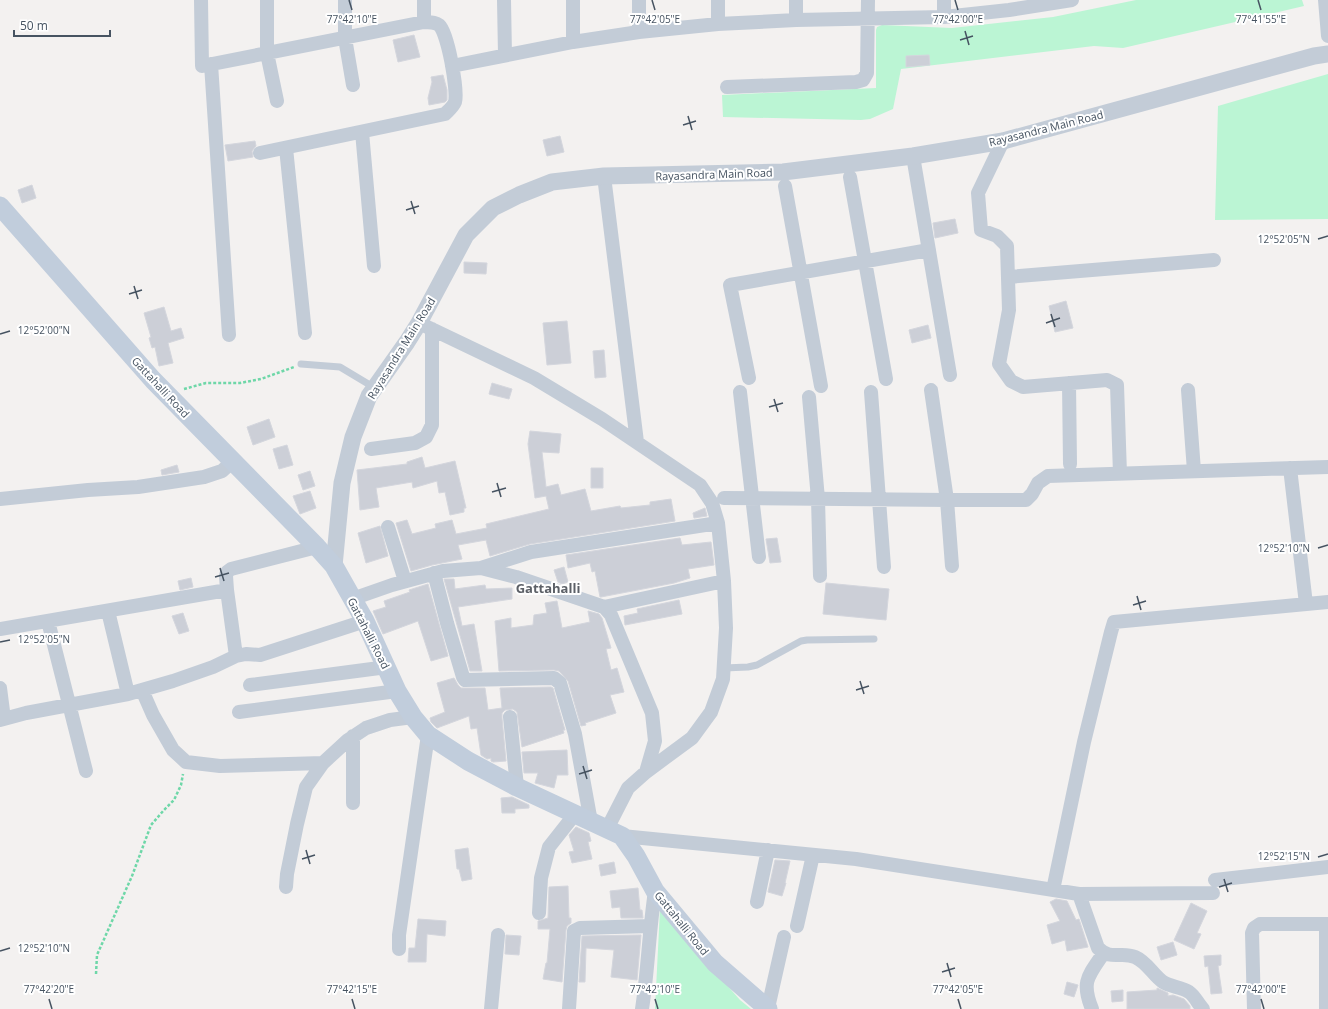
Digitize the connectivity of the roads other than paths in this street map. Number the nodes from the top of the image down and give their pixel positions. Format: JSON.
{"nodes":[{"id":1,"x":202,"y":0,"type":"edge"},
{"id":2,"x":267,"y":0,"type":"edge"},
{"id":3,"x":344,"y":0,"type":"edge"},
{"id":4,"x":424,"y":0,"type":"edge"},
{"id":5,"x":504,"y":0,"type":"edge"},
{"id":6,"x":573,"y":0,"type":"edge"},
{"id":7,"x":639,"y":0,"type":"edge"},
{"id":8,"x":718,"y":0,"type":"edge"},
{"id":9,"x":796,"y":0,"type":"edge"},
{"id":10,"x":868,"y":0,"type":"edge"},
{"id":11,"x":944,"y":0,"type":"edge"},
{"id":12,"x":1072,"y":0,"type":"edge"},
{"id":13,"x":1325,"y":0,"type":"edge"},
{"id":14,"x":1009,"y":5,"type":"edge"},
{"id":15,"x":944,"y":16,"type":"junction"},
{"id":16,"x":868,"y":19,"type":"junction"},
{"id":17,"x":796,"y":20,"type":"junction"},
{"id":18,"x":424,"y":22,"type":"junction"},
{"id":19,"x":718,"y":24,"type":"junction"},
{"id":20,"x":640,"y":32,"type":"junction"},
{"id":21,"x":1328,"y":36,"type":"edge"},
{"id":22,"x":344,"y":38,"type":"junction"},
{"id":23,"x":573,"y":42,"type":"junction"},
{"id":24,"x":267,"y":53,"type":"junction"},
{"id":25,"x":1328,"y":54,"type":"edge"},
{"id":26,"x":505,"y":55,"type":"junction"},
{"id":27,"x":211,"y":64,"type":"junction"},
{"id":28,"x":452,"y":66,"type":"junction"},
{"id":29,"x":353,"y":85,"type":"dead end"},
{"id":30,"x":727,"y":87,"type":"dead end"},
{"id":31,"x":278,"y":101,"type":"dead end"},
{"id":32,"x":362,"y":132,"type":"junction"},
{"id":33,"x":1003,"y":141,"type":"junction"},
{"id":34,"x":286,"y":148,"type":"junction"},
{"id":35,"x":260,"y":153,"type":"dead end"},
{"id":36,"x":913,"y":156,"type":"junction"},
{"id":37,"x":604,"y":176,"type":"junction"},
{"id":38,"x":850,"y":177,"type":"dead end"},
{"id":39,"x":785,"y":186,"type":"dead end"},
{"id":40,"x":0,"y":206,"type":"edge"},
{"id":41,"x":929,"y":250,"type":"junction"},
{"id":42,"x":1214,"y":260,"type":"dead end"},
{"id":43,"x":864,"y":261,"type":"junction"},
{"id":44,"x":374,"y":266,"type":"dead end"},
{"id":45,"x":800,"y":272,"type":"junction"},
{"id":46,"x":1008,"y":277,"type":"junction"},
{"id":47,"x":426,"y":326,"type":"junction"},
{"id":48,"x":305,"y":333,"type":"dead end"},
{"id":49,"x":229,"y":335,"type":"dead end"},
{"id":50,"x":302,"y":364,"type":"road end"},
{"id":51,"x":950,"y":375,"type":"dead end"},
{"id":52,"x":749,"y":378,"type":"dead end"},
{"id":53,"x":886,"y":379,"type":"dead end"},
{"id":54,"x":1069,"y":383,"type":"junction"},
{"id":55,"x":821,"y":386,"type":"dead end"},
{"id":56,"x":375,"y":388,"type":"junction"},
{"id":57,"x":931,"y":390,"type":"dead end"},
{"id":58,"x":1188,"y":390,"type":"dead end"},
{"id":59,"x":740,"y":392,"type":"dead end"},
{"id":60,"x":871,"y":392,"type":"dead end"},
{"id":61,"x":809,"y":397,"type":"dead end"},
{"id":62,"x":637,"y":442,"type":"junction"},
{"id":63,"x":371,"y":449,"type":"dead end"},
{"id":64,"x":233,"y":461,"type":"junction"},
{"id":65,"x":1070,"y":464,"type":"dead end"},
{"id":66,"x":1328,"y":467,"type":"edge"},
{"id":67,"x":1290,"y":468,"type":"junction"},
{"id":68,"x":1194,"y":471,"type":"junction"},
{"id":69,"x":1120,"y":474,"type":"junction"},
{"id":70,"x":724,"y":498,"type":"dead end"},
{"id":71,"x":752,"y":498,"type":"junction"},
{"id":72,"x":0,"y":499,"type":"edge"},
{"id":73,"x":818,"y":499,"type":"junction"},
{"id":74,"x":880,"y":500,"type":"junction"},
{"id":75,"x":947,"y":500,"type":"junction"},
{"id":76,"x":718,"y":523,"type":"junction"},
{"id":77,"x":388,"y":527,"type":"dead end"},
{"id":78,"x":317,"y":547,"type":"junction"},
{"id":79,"x":759,"y":556,"type":"dead end"},
{"id":80,"x":334,"y":566,"type":"junction"},
{"id":81,"x":952,"y":566,"type":"dead end"},
{"id":82,"x":884,"y":567,"type":"dead end"},
{"id":83,"x":481,"y":568,"type":"junction"},
{"id":84,"x":434,"y":573,"type":"junction"},
{"id":85,"x":820,"y":576,"type":"dead end"},
{"id":86,"x":405,"y":581,"type":"junction"},
{"id":87,"x":724,"y":581,"type":"junction"},
{"id":88,"x":227,"y":590,"type":"junction"},
{"id":89,"x":352,"y":599,"type":"junction"},
{"id":90,"x":1328,"y":602,"type":"edge"},
{"id":91,"x":1306,"y":604,"type":"junction"},
{"id":92,"x":604,"y":607,"type":"junction"},
{"id":93,"x":108,"y":611,"type":"junction"},
{"id":94,"x":48,"y":621,"type":"junction"},
{"id":95,"x":365,"y":621,"type":"junction"},
{"id":96,"x":0,"y":629,"type":"edge"},
{"id":97,"x":874,"y":639,"type":"dead end"},
{"id":98,"x":236,"y":656,"type":"junction"},
{"id":99,"x":387,"y":667,"type":"junction"},
{"id":100,"x":724,"y":668,"type":"junction"},
{"id":101,"x":250,"y":685,"type":"dead end"},
{"id":102,"x":0,"y":688,"type":"edge"},
{"id":103,"x":142,"y":690,"type":"junction"},
{"id":104,"x":397,"y":691,"type":"junction"},
{"id":105,"x":128,"y":694,"type":"junction"},
{"id":106,"x":69,"y":706,"type":"junction"},
{"id":107,"x":239,"y":712,"type":"dead end"},
{"id":108,"x":413,"y":717,"type":"junction"},
{"id":109,"x":510,"y":717,"type":"dead end"},
{"id":110,"x":2,"y":720,"type":"edge"},
{"id":111,"x":428,"y":735,"type":"junction"},
{"id":112,"x":353,"y":736,"type":"junction"},
{"id":113,"x":323,"y":763,"type":"junction"},
{"id":114,"x":86,"y":771,"type":"dead end"},
{"id":115,"x":646,"y":772,"type":"junction"},
{"id":116,"x":517,"y":787,"type":"junction"},
{"id":117,"x":353,"y":803,"type":"dead end"},
{"id":118,"x":599,"y":825,"type":"junction"},
{"id":119,"x":768,"y":850,"type":"junction"},
{"id":120,"x":813,"y":855,"type":"junction"},
{"id":121,"x":1328,"y":867,"type":"edge"},
{"id":122,"x":286,"y":887,"type":"dead end"},
{"id":123,"x":1053,"y":890,"type":"junction"},
{"id":124,"x":655,"y":892,"type":"junction"},
{"id":125,"x":1079,"y":894,"type":"junction"},
{"id":126,"x":757,"y":902,"type":"dead end"},
{"id":127,"x":539,"y":913,"type":"dead end"},
{"id":128,"x":1327,"y":924,"type":"edge"},
{"id":129,"x":650,"y":926,"type":"junction"},
{"id":130,"x":797,"y":926,"type":"dead end"},
{"id":131,"x":498,"y":936,"type":"dead end"},
{"id":132,"x":784,"y":938,"type":"dead end"},
{"id":133,"x":399,"y":949,"type":"dead end"},
{"id":134,"x":1103,"y":954,"type":"junction"},
{"id":135,"x":491,"y":1009,"type":"edge"},
{"id":136,"x":569,"y":1009,"type":"edge"},
{"id":137,"x":642,"y":1009,"type":"edge"},
{"id":138,"x":768,"y":1009,"type":"edge"},
{"id":139,"x":1092,"y":1009,"type":"edge"},
{"id":140,"x":1203,"y":1009,"type":"edge"},
{"id":141,"x":1254,"y":1009,"type":"edge"},
{"id":142,"x":1326,"y":1009,"type":"edge"}],
"edges":[{"from":1,"to":27,"type":"street"},
{"from":2,"to":24,"type":"street"},
{"from":3,"to":22,"type":"street"},
{"from":4,"to":18,"type":"street"},
{"from":5,"to":26,"type":"street"},
{"from":6,"to":23,"type":"street"},
{"from":7,"to":20,"type":"street"},
{"from":8,"to":19,"type":"street"},
{"from":9,"to":17,"type":"street"},
{"from":10,"to":16,"type":"street"},
{"from":11,"to":15,"type":"street"},
{"from":12,"to":14,"type":"street"},
{"from":13,"to":21,"type":"street"},
{"from":14,"to":15,"type":"street"},
{"from":15,"to":16,"type":"street"},
{"from":16,"to":17,"type":"street"},
{"from":16,"to":30,"type":"street"},
{"from":17,"to":19,"type":"street"},
{"from":18,"to":22,"type":"street"},
{"from":18,"to":28,"type":"street"},
{"from":19,"to":20,"type":"street"},
{"from":20,"to":23,"type":"street"},
{"from":22,"to":24,"type":"street"},
{"from":22,"to":29,"type":"street"},
{"from":23,"to":26,"type":"street"},
{"from":24,"to":27,"type":"street"},
{"from":24,"to":31,"type":"street"},
{"from":25,"to":33,"type":"street","name":"Rayasandra Main Road"},
{"from":26,"to":28,"type":"street"},
{"from":27,"to":49,"type":"street"},
{"from":28,"to":32,"type":"street"},
{"from":32,"to":34,"type":"street"},
{"from":32,"to":44,"type":"street"},
{"from":33,"to":36,"type":"street","name":"Rayasandra Main Road"},
{"from":33,"to":46,"type":"street"},
{"from":34,"to":35,"type":"street"},
{"from":34,"to":48,"type":"street"},
{"from":36,"to":37,"type":"street","name":"Rayasandra Main Road"},
{"from":36,"to":41,"type":"street"},
{"from":37,"to":47,"type":"street","name":"Rayasandra Main Road"},
{"from":37,"to":62,"type":"street"},
{"from":38,"to":43,"type":"street"},
{"from":39,"to":45,"type":"street"},
{"from":40,"to":64,"type":"main road","name":"Gattahalli Road"},
{"from":41,"to":43,"type":"street"},
{"from":41,"to":51,"type":"street"},
{"from":42,"to":46,"type":"street"},
{"from":43,"to":45,"type":"street"},
{"from":43,"to":53,"type":"street"},
{"from":45,"to":52,"type":"street"},
{"from":45,"to":55,"type":"street"},
{"from":46,"to":54,"type":"street"},
{"from":47,"to":56,"type":"street","name":"Rayasandra Main Road"},
{"from":47,"to":62,"type":"street"},
{"from":47,"to":63,"type":"street"},
{"from":50,"to":56,"type":"lane"},
{"from":54,"to":65,"type":"street"},
{"from":54,"to":69,"type":"street"},
{"from":56,"to":80,"type":"street","name":"Rayasandra Main Road"},
{"from":57,"to":75,"type":"street"},
{"from":58,"to":68,"type":"street"},
{"from":59,"to":71,"type":"street"},
{"from":60,"to":74,"type":"street"},
{"from":61,"to":73,"type":"street"},
{"from":62,"to":76,"type":"street"},
{"from":64,"to":72,"type":"street"},
{"from":64,"to":78,"type":"main road","name":"Gattahalli Road"},
{"from":66,"to":67,"type":"street"},
{"from":67,"to":68,"type":"street"},
{"from":67,"to":91,"type":"street"},
{"from":68,"to":69,"type":"street"},
{"from":69,"to":75,"type":"street"},
{"from":70,"to":71,"type":"street"},
{"from":71,"to":73,"type":"street"},
{"from":71,"to":79,"type":"street"},
{"from":73,"to":74,"type":"street"},
{"from":73,"to":85,"type":"street"},
{"from":74,"to":75,"type":"street"},
{"from":74,"to":82,"type":"street"},
{"from":75,"to":81,"type":"street"},
{"from":76,"to":83,"type":"street"},
{"from":76,"to":87,"type":"street"},
{"from":77,"to":86,"type":"street"},
{"from":78,"to":80,"type":"main road","name":"Gattahalli Road"},
{"from":78,"to":88,"type":"street"},
{"from":80,"to":89,"type":"main road","name":"Gattahalli Road"},
{"from":83,"to":84,"type":"street"},
{"from":83,"to":92,"type":"street"},
{"from":84,"to":86,"type":"street"},
{"from":84,"to":118,"type":"street"},
{"from":86,"to":89,"type":"street"},
{"from":87,"to":92,"type":"street"},
{"from":87,"to":100,"type":"street"},
{"from":88,"to":93,"type":"street"},
{"from":88,"to":98,"type":"street"},
{"from":89,"to":95,"type":"main road","name":"Gattahalli Road"},
{"from":90,"to":91,"type":"street"},
{"from":91,"to":123,"type":"street"},
{"from":92,"to":115,"type":"street"},
{"from":93,"to":94,"type":"street"},
{"from":93,"to":105,"type":"street"},
{"from":94,"to":96,"type":"street"},
{"from":94,"to":106,"type":"street"},
{"from":95,"to":98,"type":"street"},
{"from":95,"to":99,"type":"main road","name":"Gattahalli Road"},
{"from":97,"to":100,"type":"lane"},
{"from":98,"to":103,"type":"street"},
{"from":99,"to":101,"type":"street"},
{"from":99,"to":104,"type":"main road","name":"Gattahalli Road"},
{"from":100,"to":115,"type":"street"},
{"from":102,"to":110,"type":"street"},
{"from":103,"to":105,"type":"street"},
{"from":103,"to":113,"type":"street"},
{"from":104,"to":107,"type":"street"},
{"from":104,"to":108,"type":"main road","name":"Gattahalli Road"},
{"from":105,"to":106,"type":"street"},
{"from":106,"to":110,"type":"street"},
{"from":106,"to":114,"type":"street"},
{"from":108,"to":111,"type":"main road","name":"Gattahalli Road"},
{"from":108,"to":112,"type":"street"},
{"from":109,"to":116,"type":"street"},
{"from":111,"to":116,"type":"main road","name":"Gattahalli Road"},
{"from":111,"to":133,"type":"street"},
{"from":112,"to":113,"type":"street"},
{"from":112,"to":117,"type":"street"},
{"from":113,"to":122,"type":"street"},
{"from":115,"to":118,"type":"street"},
{"from":116,"to":118,"type":"main road","name":"Gattahalli Road"},
{"from":118,"to":119,"type":"street"},
{"from":118,"to":124,"type":"main road","name":"Gattahalli Road"},
{"from":118,"to":127,"type":"street"},
{"from":119,"to":120,"type":"street"},
{"from":119,"to":126,"type":"street"},
{"from":120,"to":123,"type":"street"},
{"from":120,"to":130,"type":"street"},
{"from":121,"to":125,"type":"street"},
{"from":123,"to":125,"type":"street"},
{"from":124,"to":129,"type":"street"},
{"from":124,"to":138,"type":"main road","name":"Gattahalli Road"},
{"from":125,"to":134,"type":"street"},
{"from":128,"to":141,"type":"street"},
{"from":128,"to":142,"type":"street"},
{"from":129,"to":136,"type":"street"},
{"from":129,"to":137,"type":"street"},
{"from":131,"to":135,"type":"street"},
{"from":132,"to":138,"type":"street"},
{"from":134,"to":139,"type":"street"},
{"from":134,"to":140,"type":"street"}]}
